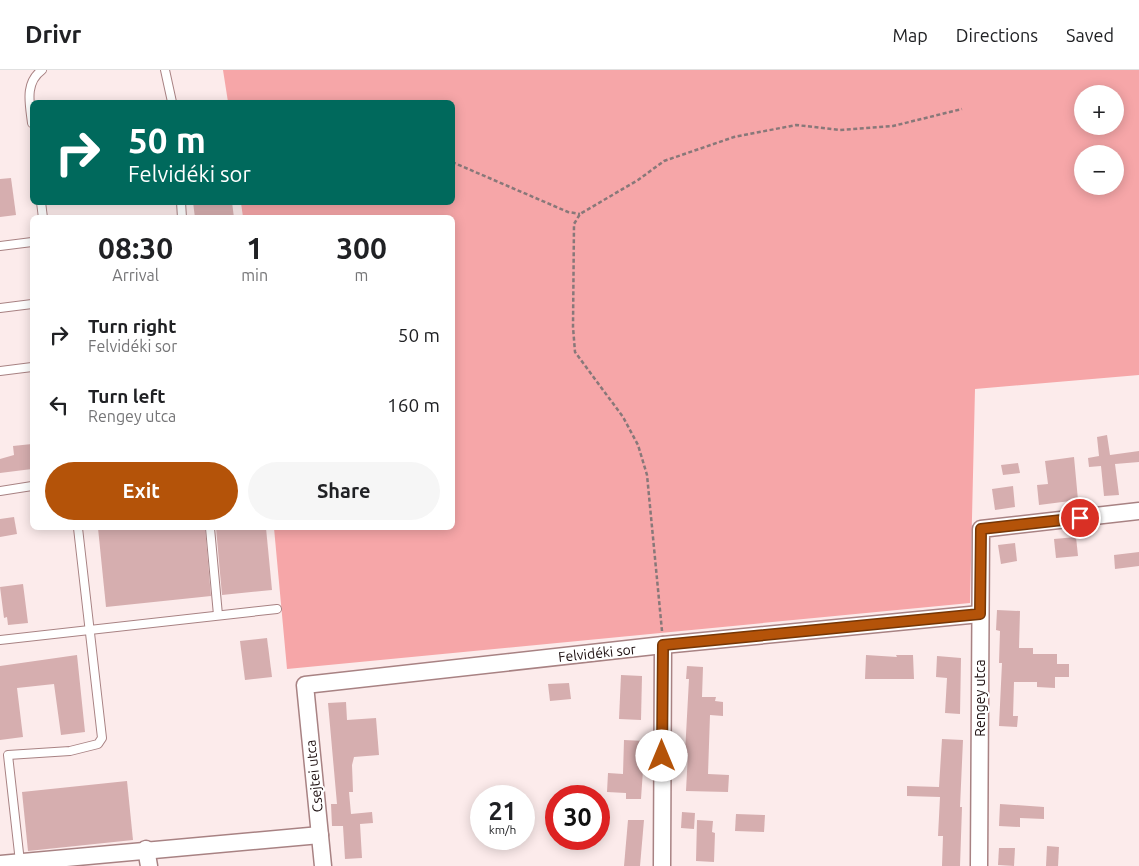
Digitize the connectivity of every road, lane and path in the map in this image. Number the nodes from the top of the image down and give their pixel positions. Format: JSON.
{"nodes":[{"id":1,"x":42,"y":70,"type":"edge"},
{"id":2,"x":166,"y":70,"type":"edge"},
{"id":3,"x":172,"y":100,"type":"edge"},
{"id":4,"x":30,"y":103,"type":"edge"},
{"id":5,"x":962,"y":109,"type":"dead end"},
{"id":6,"x":455,"y":163,"type":"edge"},
{"id":7,"x":580,"y":214,"type":"junction"},
{"id":8,"x":30,"y":242,"type":"edge"},
{"id":9,"x":0,"y":246,"type":"edge"},
{"id":10,"x":30,"y":304,"type":"edge"},
{"id":11,"x":0,"y":308,"type":"edge"},
{"id":12,"x":30,"y":367,"type":"edge"},
{"id":13,"x":0,"y":371,"type":"edge"},
{"id":14,"x":30,"y":486,"type":"edge"},
{"id":15,"x":0,"y":491,"type":"edge"},
{"id":16,"x":1139,"y":511,"type":"edge"},
{"id":17,"x":78,"y":530,"type":"edge"},
{"id":18,"x":210,"y":530,"type":"edge"},
{"id":19,"x":277,"y":609,"type":"dead end"},
{"id":20,"x":980,"y":614,"type":"junction"},
{"id":21,"x":218,"y":615,"type":"junction"},
{"id":22,"x":89,"y":631,"type":"junction"},
{"id":23,"x":0,"y":640,"type":"edge"},
{"id":24,"x":663,"y":645,"type":"junction"},
{"id":25,"x":304,"y":685,"type":"joint"},
{"id":26,"x":320,"y":834,"type":"junction"},
{"id":27,"x":146,"y":849,"type":"junction"},
{"id":28,"x":20,"y":862,"type":"junction"},
{"id":29,"x":0,"y":864,"type":"edge"},
{"id":30,"x":149,"y":866,"type":"edge"},
{"id":31,"x":323,"y":866,"type":"edge"},
{"id":32,"x":662,"y":866,"type":"edge"},
{"id":33,"x":978,"y":866,"type":"edge"}],
"edges":[{"from":1,"to":4,"type":"lane"},
{"from":2,"to":3,"type":"lane"},
{"from":5,"to":7,"type":"path"},
{"from":6,"to":7,"type":"path"},
{"from":7,"to":24,"type":"path"},
{"from":8,"to":9,"type":"lane"},
{"from":10,"to":11,"type":"lane"},
{"from":12,"to":13,"type":"lane"},
{"from":14,"to":15,"type":"lane"},
{"from":16,"to":20,"type":"street","name":"Rengey utca"},
{"from":17,"to":22,"type":"lane"},
{"from":18,"to":21,"type":"lane"},
{"from":19,"to":21,"type":"lane"},
{"from":20,"to":24,"type":"street","name":"Felvidéki sor"},
{"from":20,"to":33,"type":"street","name":"Rengey utca"},
{"from":21,"to":22,"type":"lane"},
{"from":22,"to":23,"type":"lane"},
{"from":22,"to":28,"type":"lane"},
{"from":24,"to":25,"type":"street","name":"Felvidéki sor"},
{"from":24,"to":32,"type":"street"},
{"from":25,"to":26,"type":"street","name":"Csejtei utca"},
{"from":26,"to":27,"type":"street"},
{"from":26,"to":31,"type":"street","name":"Csejtei utca"},
{"from":27,"to":28,"type":"street"},
{"from":27,"to":30,"type":"street"},
{"from":28,"to":29,"type":"street"}]}
